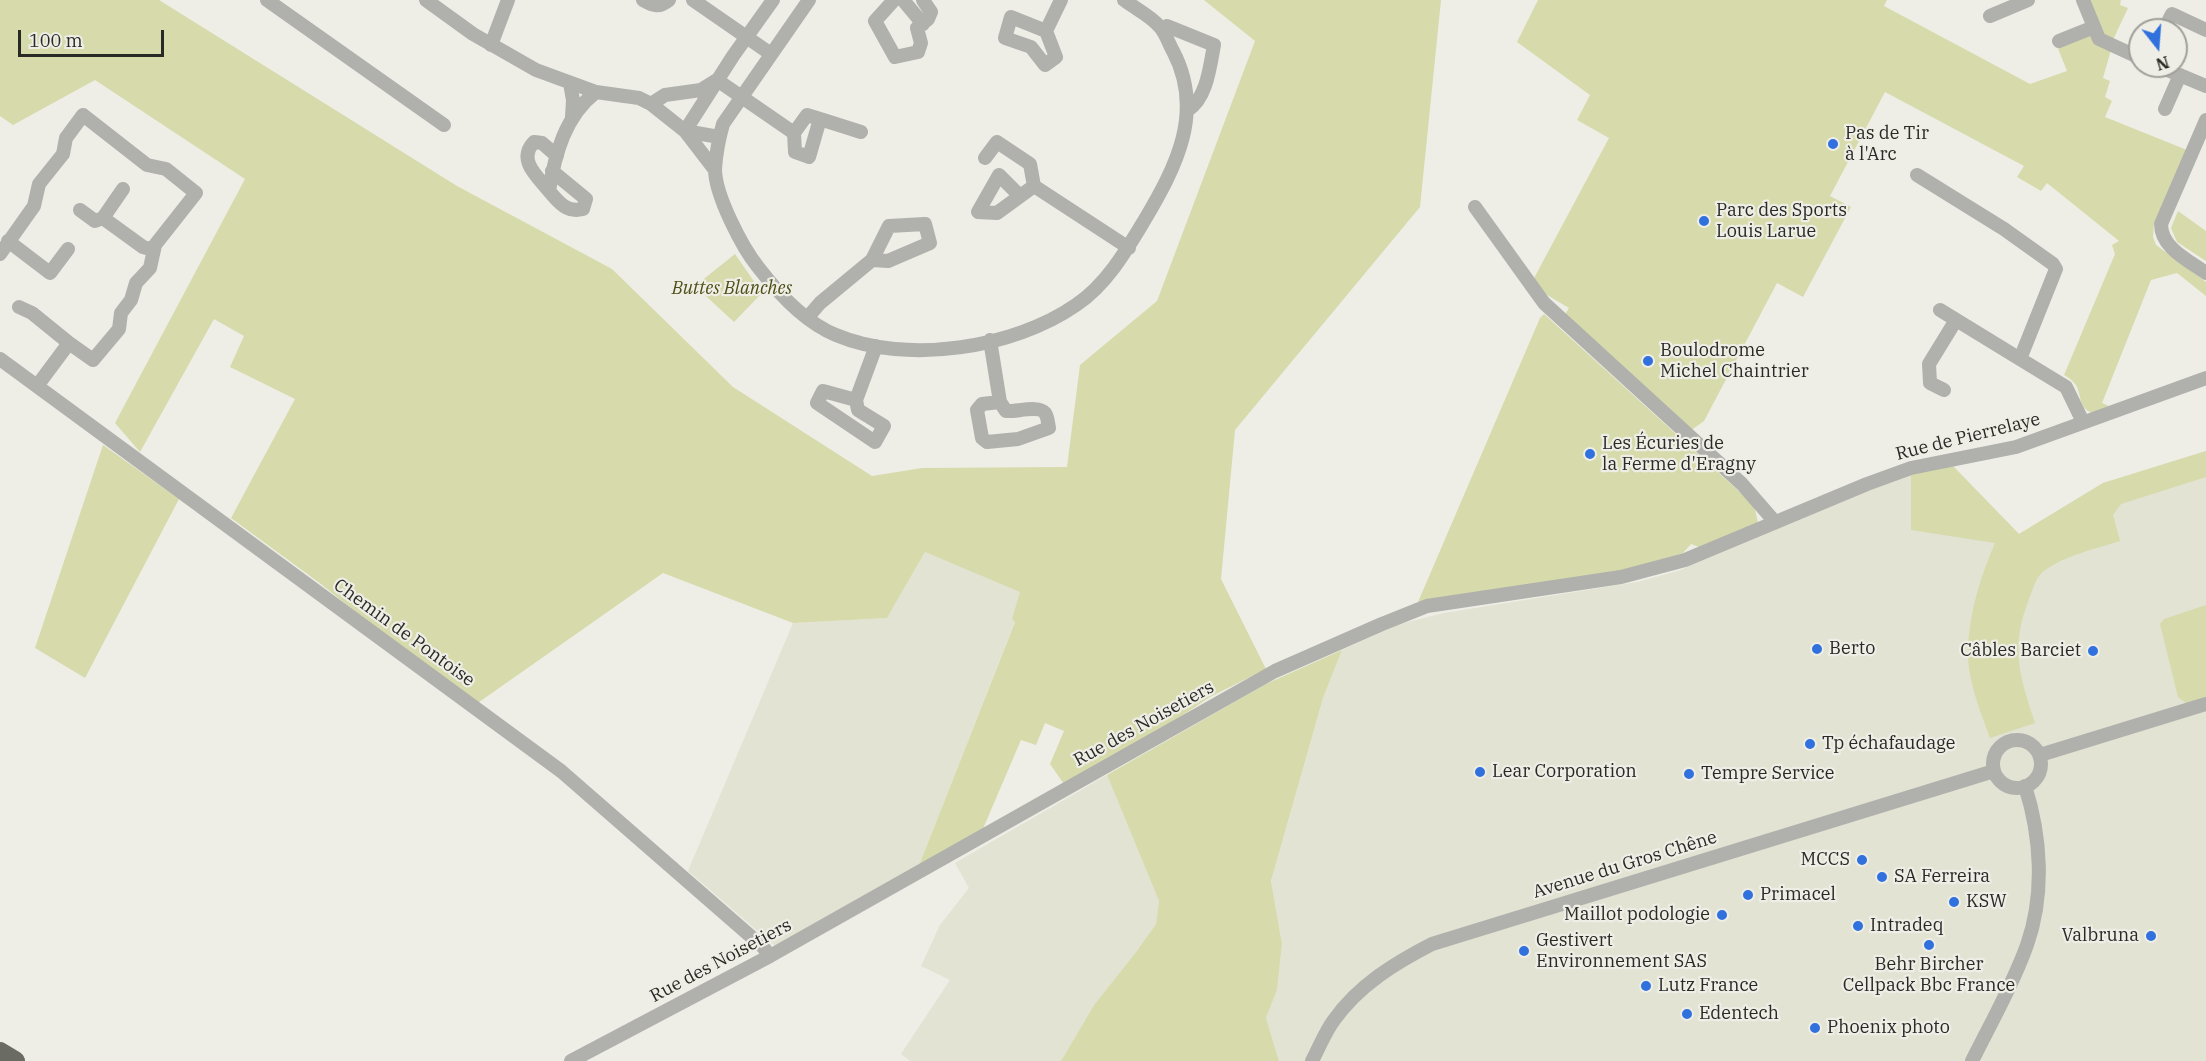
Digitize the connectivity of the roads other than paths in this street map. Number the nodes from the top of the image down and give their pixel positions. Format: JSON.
{"nodes":[{"id":1,"x":267,"y":0,"type":"edge"},
{"id":2,"x":426,"y":0,"type":"edge"},
{"id":3,"x":508,"y":0,"type":"edge"},
{"id":4,"x":643,"y":0,"type":"edge"},
{"id":5,"x":669,"y":0,"type":"edge"},
{"id":6,"x":693,"y":0,"type":"edge"},
{"id":7,"x":773,"y":0,"type":"edge"},
{"id":8,"x":809,"y":0,"type":"edge"},
{"id":9,"x":894,"y":0,"type":"edge"},
{"id":10,"x":903,"y":0,"type":"edge"},
{"id":11,"x":923,"y":0,"type":"edge"},
{"id":12,"x":1061,"y":0,"type":"edge"},
{"id":13,"x":1124,"y":0,"type":"edge"},
{"id":14,"x":2028,"y":0,"type":"edge"},
{"id":15,"x":2083,"y":0,"type":"edge"},
{"id":16,"x":1990,"y":16,"type":"dead end"},
{"id":17,"x":2188,"y":22,"type":"edge"},
{"id":18,"x":923,"y":24,"type":"junction"},
{"id":19,"x":2094,"y":27,"type":"junction"},
{"id":20,"x":1162,"y":29,"type":"junction"},
{"id":21,"x":2206,"y":30,"type":"edge"},
{"id":22,"x":1046,"y":31,"type":"dead end"},
{"id":23,"x":747,"y":37,"type":"junction"},
{"id":24,"x":2059,"y":41,"type":"dead end"},
{"id":25,"x":491,"y":45,"type":"junction"},
{"id":26,"x":2128,"y":52,"type":"edge"},
{"id":27,"x":771,"y":54,"type":"junction"},
{"id":28,"x":2179,"y":78,"type":"edge"},
{"id":29,"x":2187,"y":78,"type":"edge"},
{"id":30,"x":717,"y":80,"type":"junction"},
{"id":31,"x":570,"y":83,"type":"junction"},
{"id":32,"x":2206,"y":86,"type":"edge"},
{"id":33,"x":596,"y":92,"type":"junction"},
{"id":34,"x":741,"y":97,"type":"junction"},
{"id":35,"x":651,"y":104,"type":"junction"},
{"id":36,"x":2165,"y":109,"type":"dead end"},
{"id":37,"x":1188,"y":110,"type":"junction"},
{"id":38,"x":572,"y":117,"type":"junction"},
{"id":39,"x":820,"y":119,"type":"junction"},
{"id":40,"x":2206,"y":120,"type":"edge"},
{"id":41,"x":444,"y":125,"type":"dead end"},
{"id":42,"x":685,"y":131,"type":"junction"},
{"id":43,"x":861,"y":132,"type":"dead end"},
{"id":44,"x":794,"y":133,"type":"junction"},
{"id":45,"x":719,"y":137,"type":"junction"},
{"id":46,"x":557,"y":156,"type":"junction"},
{"id":47,"x":985,"y":158,"type":"dead end"},
{"id":48,"x":715,"y":170,"type":"junction"},
{"id":49,"x":552,"y":171,"type":"junction"},
{"id":50,"x":1917,"y":175,"type":"dead end"},
{"id":51,"x":1034,"y":186,"type":"junction"},
{"id":52,"x":123,"y":189,"type":"dead end"},
{"id":53,"x":549,"y":191,"type":"junction"},
{"id":54,"x":1020,"y":196,"type":"dead end"},
{"id":55,"x":1475,"y":207,"type":"dead end"},
{"id":56,"x":80,"y":210,"type":"dead end"},
{"id":57,"x":103,"y":218,"type":"junction"},
{"id":58,"x":8,"y":240,"type":"junction"},
{"id":59,"x":1129,"y":248,"type":"junction"},
{"id":60,"x":68,"y":249,"type":"dead end"},
{"id":61,"x":154,"y":250,"type":"junction"},
{"id":62,"x":0,"y":254,"type":"edge"},
{"id":63,"x":872,"y":260,"type":"dead end"},
{"id":64,"x":2206,"y":273,"type":"edge"},
{"id":65,"x":19,"y":307,"type":"dead end"},
{"id":66,"x":1940,"y":310,"type":"dead end"},
{"id":67,"x":808,"y":317,"type":"junction"},
{"id":68,"x":1956,"y":320,"type":"junction"},
{"id":69,"x":990,"y":340,"type":"junction"},
{"id":70,"x":69,"y":343,"type":"junction"},
{"id":71,"x":876,"y":346,"type":"junction"},
{"id":72,"x":0,"y":359,"type":"edge"},
{"id":73,"x":2020,"y":359,"type":"junction"},
{"id":74,"x":2206,"y":378,"type":"edge"},
{"id":75,"x":37,"y":386,"type":"junction"},
{"id":76,"x":1944,"y":390,"type":"dead end"},
{"id":77,"x":856,"y":399,"type":"junction"},
{"id":78,"x":1000,"y":402,"type":"junction"},
{"id":79,"x":2083,"y":422,"type":"junction"},
{"id":80,"x":1775,"y":522,"type":"junction"},
{"id":81,"x":2206,"y":704,"type":"edge"},
{"id":82,"x":2040,"y":755,"type":"junction"},
{"id":83,"x":1994,"y":771,"type":"junction"},
{"id":84,"x":2025,"y":786,"type":"junction"},
{"id":85,"x":770,"y":956,"type":"junction"},
{"id":86,"x":0,"y":1052,"type":"edge"},
{"id":87,"x":15,"y":1061,"type":"edge"},
{"id":88,"x":571,"y":1061,"type":"edge"},
{"id":89,"x":1312,"y":1061,"type":"edge"},
{"id":90,"x":1972,"y":1061,"type":"edge"}],
"edges":[{"from":1,"to":41,"type":"street"},
{"from":2,"to":25,"type":"street"},
{"from":3,"to":25,"type":"street"},
{"from":4,"to":5,"type":"street"},
{"from":6,"to":23,"type":"street"},
{"from":7,"to":23,"type":"street"},
{"from":8,"to":27,"type":"street"},
{"from":9,"to":18,"type":"street"},
{"from":10,"to":18,"type":"street"},
{"from":11,"to":18,"type":"street"},
{"from":12,"to":22,"type":"street"},
{"from":13,"to":20,"type":"street"},
{"from":14,"to":16,"type":"street"},
{"from":15,"to":19,"type":"street"},
{"from":17,"to":21,"type":"street"},
{"from":19,"to":24,"type":"street"},
{"from":19,"to":26,"type":"street"},
{"from":20,"to":37,"type":"street"},
{"from":20,"to":37,"type":"street"},
{"from":23,"to":27,"type":"street"},
{"from":23,"to":30,"type":"street"},
{"from":25,"to":31,"type":"street"},
{"from":27,"to":34,"type":"street"},
{"from":28,"to":36,"type":"street"},
{"from":29,"to":32,"type":"street"},
{"from":30,"to":34,"type":"street"},
{"from":30,"to":35,"type":"street"},
{"from":30,"to":42,"type":"street"},
{"from":31,"to":33,"type":"street"},
{"from":31,"to":38,"type":"street"},
{"from":33,"to":35,"type":"street"},
{"from":33,"to":38,"type":"street"},
{"from":34,"to":44,"type":"street"},
{"from":34,"to":45,"type":"street"},
{"from":35,"to":42,"type":"street"},
{"from":37,"to":59,"type":"street"},
{"from":38,"to":46,"type":"street"},
{"from":39,"to":43,"type":"street"},
{"from":39,"to":44,"type":"street"},
{"from":39,"to":44,"type":"street"},
{"from":40,"to":64,"type":"street"},
{"from":42,"to":45,"type":"street"},
{"from":42,"to":48,"type":"street"},
{"from":45,"to":48,"type":"street"},
{"from":46,"to":49,"type":"street"},
{"from":46,"to":53,"type":"street"},
{"from":47,"to":51,"type":"street"},
{"from":48,"to":67,"type":"street"},
{"from":49,"to":53,"type":"street"},
{"from":49,"to":53,"type":"street"},
{"from":50,"to":73,"type":"street"},
{"from":51,"to":54,"type":"street"},
{"from":51,"to":59,"type":"street"},
{"from":52,"to":57,"type":"street"},
{"from":55,"to":80,"type":"street"},
{"from":56,"to":57,"type":"street"},
{"from":57,"to":61,"type":"street"},
{"from":58,"to":60,"type":"street"},
{"from":58,"to":61,"type":"street"},
{"from":58,"to":62,"type":"street"},
{"from":59,"to":69,"type":"street"},
{"from":61,"to":70,"type":"street"},
{"from":63,"to":67,"type":"street"},
{"from":65,"to":70,"type":"street"},
{"from":66,"to":68,"type":"street"},
{"from":67,"to":71,"type":"street"},
{"from":68,"to":73,"type":"street"},
{"from":68,"to":76,"type":"street"},
{"from":69,"to":71,"type":"street"},
{"from":69,"to":78,"type":"street"},
{"from":70,"to":75,"type":"street"},
{"from":71,"to":77,"type":"street"},
{"from":72,"to":75,"type":"street","name":"Chemin de Pontoise"},
{"from":73,"to":79,"type":"street"},
{"from":74,"to":79,"type":"street","name":"Rue de Pierrelaye"},
{"from":75,"to":85,"type":"street","name":"Chemin de Pontoise"},
{"from":77,"to":77,"type":"street"},
{"from":78,"to":78,"type":"street"},
{"from":79,"to":80,"type":"street","name":"Rue de Pierrelaye"},
{"from":80,"to":85,"type":"street","name":"Rue des Noisetiers"},
{"from":81,"to":82,"type":"street"},
{"from":82,"to":83,"type":"street"},
{"from":82,"to":84,"type":"street"},
{"from":83,"to":84,"type":"street"},
{"from":83,"to":89,"type":"street","name":"Avenue du Gros Chêne"},
{"from":84,"to":90,"type":"street"},
{"from":85,"to":88,"type":"street","name":"Rue des Noisetiers"},
{"from":86,"to":87,"type":"highway"}]}
